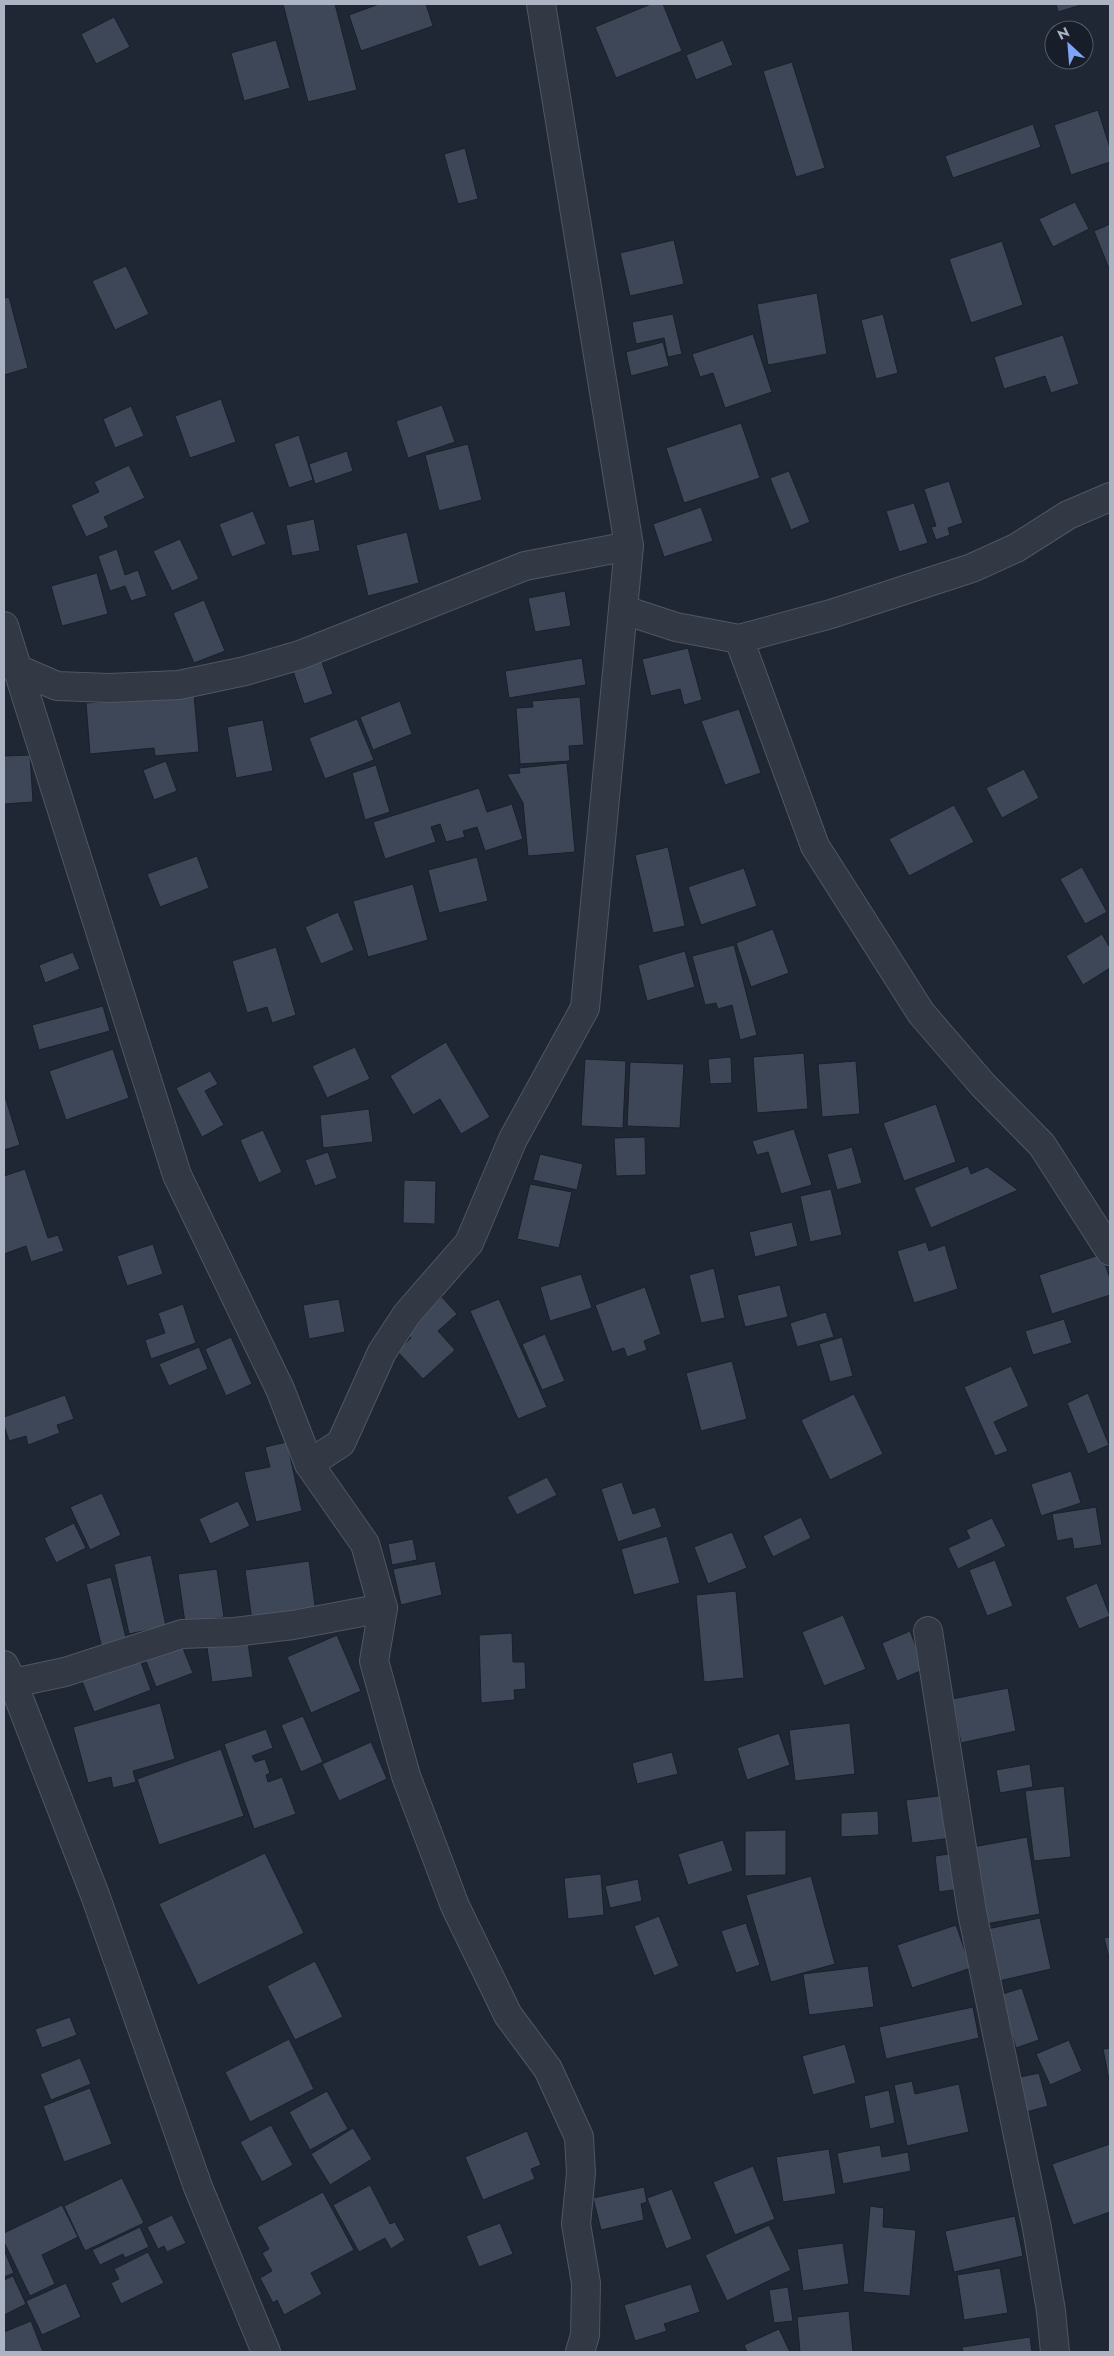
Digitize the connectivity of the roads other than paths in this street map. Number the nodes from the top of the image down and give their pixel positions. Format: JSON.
{"nodes":[{"id":1,"x":541,"y":4,"type":"edge"},
{"id":2,"x":1110,"y":497,"type":"edge"},
{"id":3,"x":630,"y":546,"type":"junction"},
{"id":4,"x":624,"y":610,"type":"junction"},
{"id":5,"x":4,"y":626,"type":"edge"},
{"id":6,"x":739,"y":639,"type":"junction"},
{"id":7,"x":10,"y":665,"type":"edge"},
{"id":8,"x":1110,"y":1251,"type":"edge"},
{"id":9,"x":310,"y":1464,"type":"junction"},
{"id":10,"x":383,"y":1608,"type":"junction"},
{"id":11,"x":928,"y":1631,"type":"dead end"},
{"id":12,"x":8,"y":1674,"type":"edge"},
{"id":13,"x":266,"y":2352,"type":"edge"},
{"id":14,"x":580,"y":2352,"type":"edge"},
{"id":15,"x":1055,"y":2352,"type":"edge"}],
"edges":[{"from":1,"to":3,"type":"street"},
{"from":2,"to":6,"type":"street"},
{"from":3,"to":4,"type":"street"},
{"from":3,"to":7,"type":"street"},
{"from":4,"to":6,"type":"street"},
{"from":4,"to":9,"type":"street"},
{"from":5,"to":7,"type":"street"},
{"from":6,"to":8,"type":"street"},
{"from":7,"to":9,"type":"street"},
{"from":9,"to":10,"type":"street"},
{"from":10,"to":12,"type":"street"},
{"from":10,"to":14,"type":"street"},
{"from":11,"to":15,"type":"street"},
{"from":12,"to":13,"type":"street"}]}
